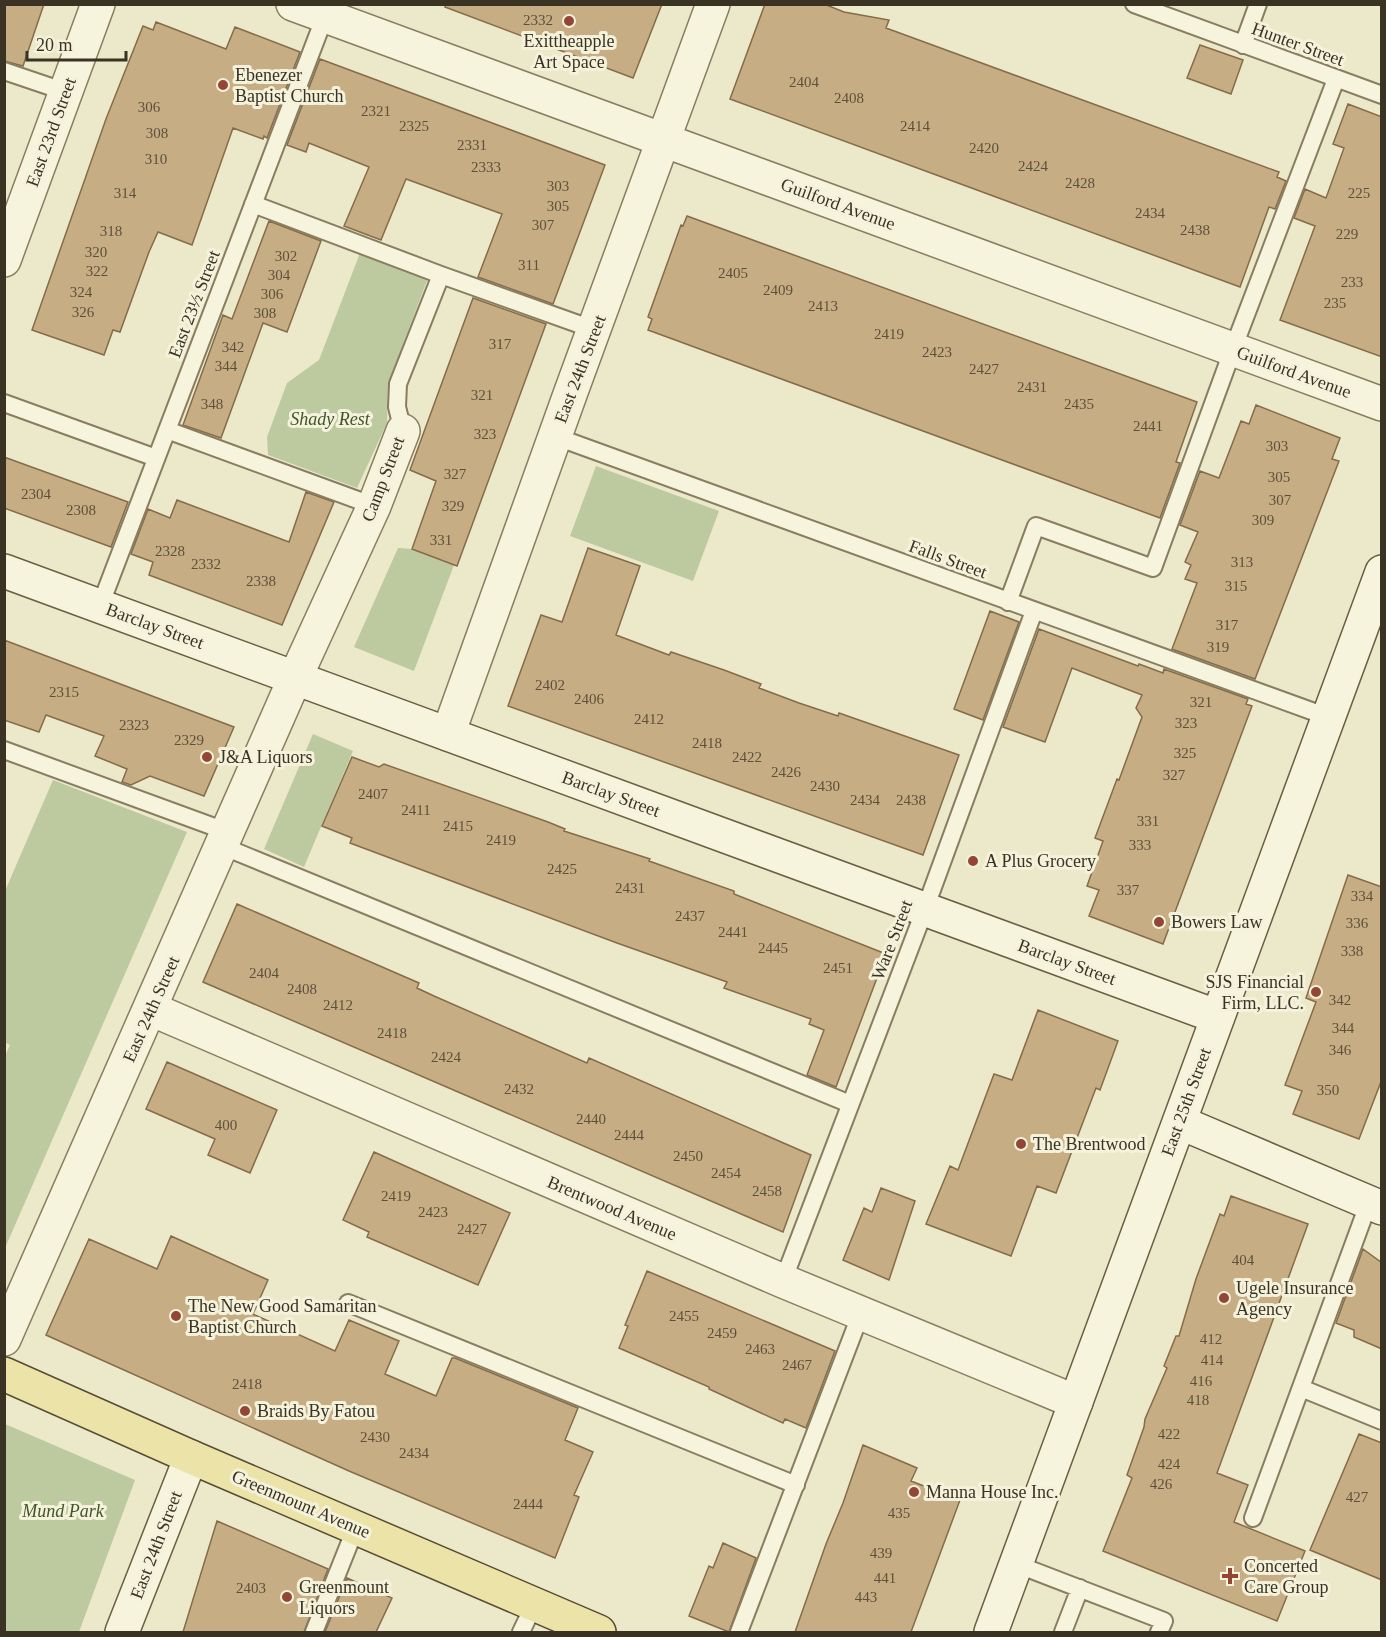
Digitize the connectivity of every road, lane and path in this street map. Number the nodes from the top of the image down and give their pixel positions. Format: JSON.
{"nodes":[{"id":1,"x":98,"y":4,"type":"edge"},
{"id":2,"x":293,"y":4,"type":"edge"},
{"id":3,"x":713,"y":4,"type":"edge"},
{"id":4,"x":1134,"y":4,"type":"edge"},
{"id":5,"x":1258,"y":4,"type":"edge"},
{"id":6,"x":326,"y":16,"type":"junction"},
{"id":7,"x":1243,"y":45,"type":"junction"},
{"id":8,"x":4,"y":71,"type":"edge"},
{"id":9,"x":1336,"y":79,"type":"junction"},
{"id":10,"x":66,"y":92,"type":"junction"},
{"id":11,"x":1382,"y":95,"type":"edge"},
{"id":12,"x":663,"y":140,"type":"junction"},
{"id":13,"x":254,"y":204,"type":"junction"},
{"id":14,"x":4,"y":260,"type":"edge"},
{"id":15,"x":441,"y":275,"type":"junction"},
{"id":16,"x":595,"y":330,"type":"junction"},
{"id":17,"x":1233,"y":350,"type":"junction"},
{"id":18,"x":4,"y":403,"type":"edge"},
{"id":19,"x":1382,"y":405,"type":"edge"},
{"id":20,"x":167,"y":430,"type":"junction"},
{"id":21,"x":403,"y":431,"type":"joint"},
{"id":22,"x":554,"y":436,"type":"junction"},
{"id":23,"x":156,"y":458,"type":"junction"},
{"id":24,"x":374,"y":506,"type":"junction"},
{"id":25,"x":4,"y":571,"type":"edge"},
{"id":26,"x":1382,"y":573,"type":"edge"},
{"id":27,"x":1008,"y":602,"type":"junction"},
{"id":28,"x":100,"y":606,"type":"junction"},
{"id":29,"x":1034,"y":611,"type":"junction"},
{"id":30,"x":296,"y":678,"type":"junction"},
{"id":31,"x":1328,"y":717,"type":"junction"},
{"id":32,"x":448,"y":734,"type":"junction"},
{"id":33,"x":4,"y":750,"type":"edge"},
{"id":34,"x":225,"y":839,"type":"junction"},
{"id":35,"x":925,"y":909,"type":"junction"},
{"id":36,"x":151,"y":1009,"type":"junction"},
{"id":37,"x":1218,"y":1017,"type":"junction"},
{"id":38,"x":850,"y":1104,"type":"junction"},
{"id":39,"x":1179,"y":1122,"type":"junction"},
{"id":40,"x":1375,"y":1205,"type":"edge"},
{"id":41,"x":783,"y":1281,"type":"junction"},
{"id":42,"x":348,"y":1304,"type":"dead end"},
{"id":43,"x":861,"y":1313,"type":"junction"},
{"id":44,"x":4,"y":1339,"type":"edge"},
{"id":45,"x":4,"y":1374,"type":"edge"},
{"id":46,"x":1301,"y":1388,"type":"junction"},
{"id":47,"x":1076,"y":1402,"type":"junction"},
{"id":48,"x":1382,"y":1421,"type":"edge"},
{"id":49,"x":191,"y":1457,"type":"junction"},
{"id":50,"x":796,"y":1485,"type":"junction"},
{"id":51,"x":1253,"y":1518,"type":"dead end"},
{"id":52,"x":356,"y":1527,"type":"junction"},
{"id":53,"x":1016,"y":1564,"type":"junction"},
{"id":54,"x":1080,"y":1588,"type":"junction"},
{"id":55,"x":528,"y":1618,"type":"edge"},
{"id":56,"x":122,"y":1632,"type":"edge"},
{"id":57,"x":314,"y":1632,"type":"edge"},
{"id":58,"x":599,"y":1632,"type":"edge"},
{"id":59,"x":739,"y":1632,"type":"edge"},
{"id":60,"x":991,"y":1632,"type":"edge"},
{"id":61,"x":1063,"y":1632,"type":"edge"},
{"id":62,"x":1160,"y":1632,"type":"edge"}],
"edges":[{"from":1,"to":10,"type":"street","name":"East 23rd Street"},
{"from":2,"to":6,"type":"street","name":"Guilford Avenue"},
{"from":3,"to":12,"type":"street","name":"East 24th Street"},
{"from":4,"to":7,"type":"lane","name":"Hunter Street"},
{"from":5,"to":7,"type":"lane"},
{"from":6,"to":12,"type":"street","name":"Guilford Avenue"},
{"from":6,"to":13,"type":"lane","name":"East 23½ Street"},
{"from":7,"to":9,"type":"lane","name":"Hunter Street"},
{"from":8,"to":10,"type":"lane"},
{"from":9,"to":11,"type":"lane","name":"Hunter Street"},
{"from":9,"to":17,"type":"lane"},
{"from":10,"to":14,"type":"street","name":"East 23rd Street"},
{"from":12,"to":16,"type":"street","name":"East 24th Street"},
{"from":12,"to":17,"type":"street","name":"Guilford Avenue"},
{"from":13,"to":15,"type":"lane"},
{"from":13,"to":20,"type":"lane","name":"East 23½ Street"},
{"from":15,"to":16,"type":"lane"},
{"from":15,"to":21,"type":"lane","name":"Camp Street"},
{"from":16,"to":22,"type":"street","name":"East 24th Street"},
{"from":17,"to":19,"type":"street","name":"Guilford Avenue"},
{"from":17,"to":27,"type":"lane"},
{"from":18,"to":23,"type":"lane"},
{"from":20,"to":23,"type":"lane","name":"East 23½ Street"},
{"from":20,"to":24,"type":"lane"},
{"from":21,"to":24,"type":"street","name":"Camp Street"},
{"from":22,"to":27,"type":"lane","name":"Falls Street"},
{"from":22,"to":32,"type":"street","name":"East 24th Street"},
{"from":23,"to":28,"type":"lane","name":"East 23½ Street"},
{"from":24,"to":30,"type":"street","name":"Camp Street"},
{"from":25,"to":28,"type":"street","name":"Barclay Street"},
{"from":26,"to":31,"type":"street","name":"East 25th Street"},
{"from":27,"to":29,"type":"lane","name":"Falls Street"},
{"from":28,"to":30,"type":"street","name":"Barclay Street"},
{"from":29,"to":31,"type":"lane","name":"Falls Street"},
{"from":29,"to":35,"type":"lane","name":"Ware Street"},
{"from":30,"to":32,"type":"street","name":"Barclay Street"},
{"from":30,"to":34,"type":"street","name":"East 24th Street"},
{"from":31,"to":37,"type":"street","name":"East 25th Street"},
{"from":32,"to":35,"type":"street","name":"Barclay Street"},
{"from":33,"to":34,"type":"lane"},
{"from":34,"to":36,"type":"street","name":"East 24th Street"},
{"from":34,"to":38,"type":"lane"},
{"from":35,"to":37,"type":"street","name":"Barclay Street"},
{"from":35,"to":38,"type":"lane","name":"Ware Street"},
{"from":36,"to":41,"type":"street","name":"Brentwood Avenue"},
{"from":36,"to":44,"type":"street","name":"East 24th Street"},
{"from":37,"to":39,"type":"street","name":"East 25th Street"},
{"from":38,"to":41,"type":"lane","name":"Ware Street"},
{"from":39,"to":40,"type":"street"},
{"from":39,"to":47,"type":"street","name":"East 25th Street"},
{"from":40,"to":46,"type":"lane"},
{"from":41,"to":43,"type":"street","name":"Brentwood Avenue"},
{"from":42,"to":50,"type":"lane"},
{"from":43,"to":47,"type":"street","name":"Brentwood Avenue"},
{"from":43,"to":50,"type":"lane"},
{"from":45,"to":49,"type":"main road","name":"Greenmount Avenue"},
{"from":46,"to":48,"type":"lane"},
{"from":46,"to":51,"type":"lane"},
{"from":47,"to":53,"type":"street","name":"East 25th Street"},
{"from":49,"to":52,"type":"main road","name":"Greenmount Avenue"},
{"from":49,"to":56,"type":"street","name":"East 24th Street"},
{"from":50,"to":59,"type":"lane"},
{"from":52,"to":55,"type":"main road","name":"Greenmount Avenue"},
{"from":52,"to":57,"type":"lane"},
{"from":53,"to":54,"type":"lane"},
{"from":53,"to":60,"type":"street","name":"East 25th Street"},
{"from":54,"to":61,"type":"lane"},
{"from":54,"to":62,"type":"lane"},
{"from":55,"to":58,"type":"main road","name":"Greenmount Avenue"}]}
